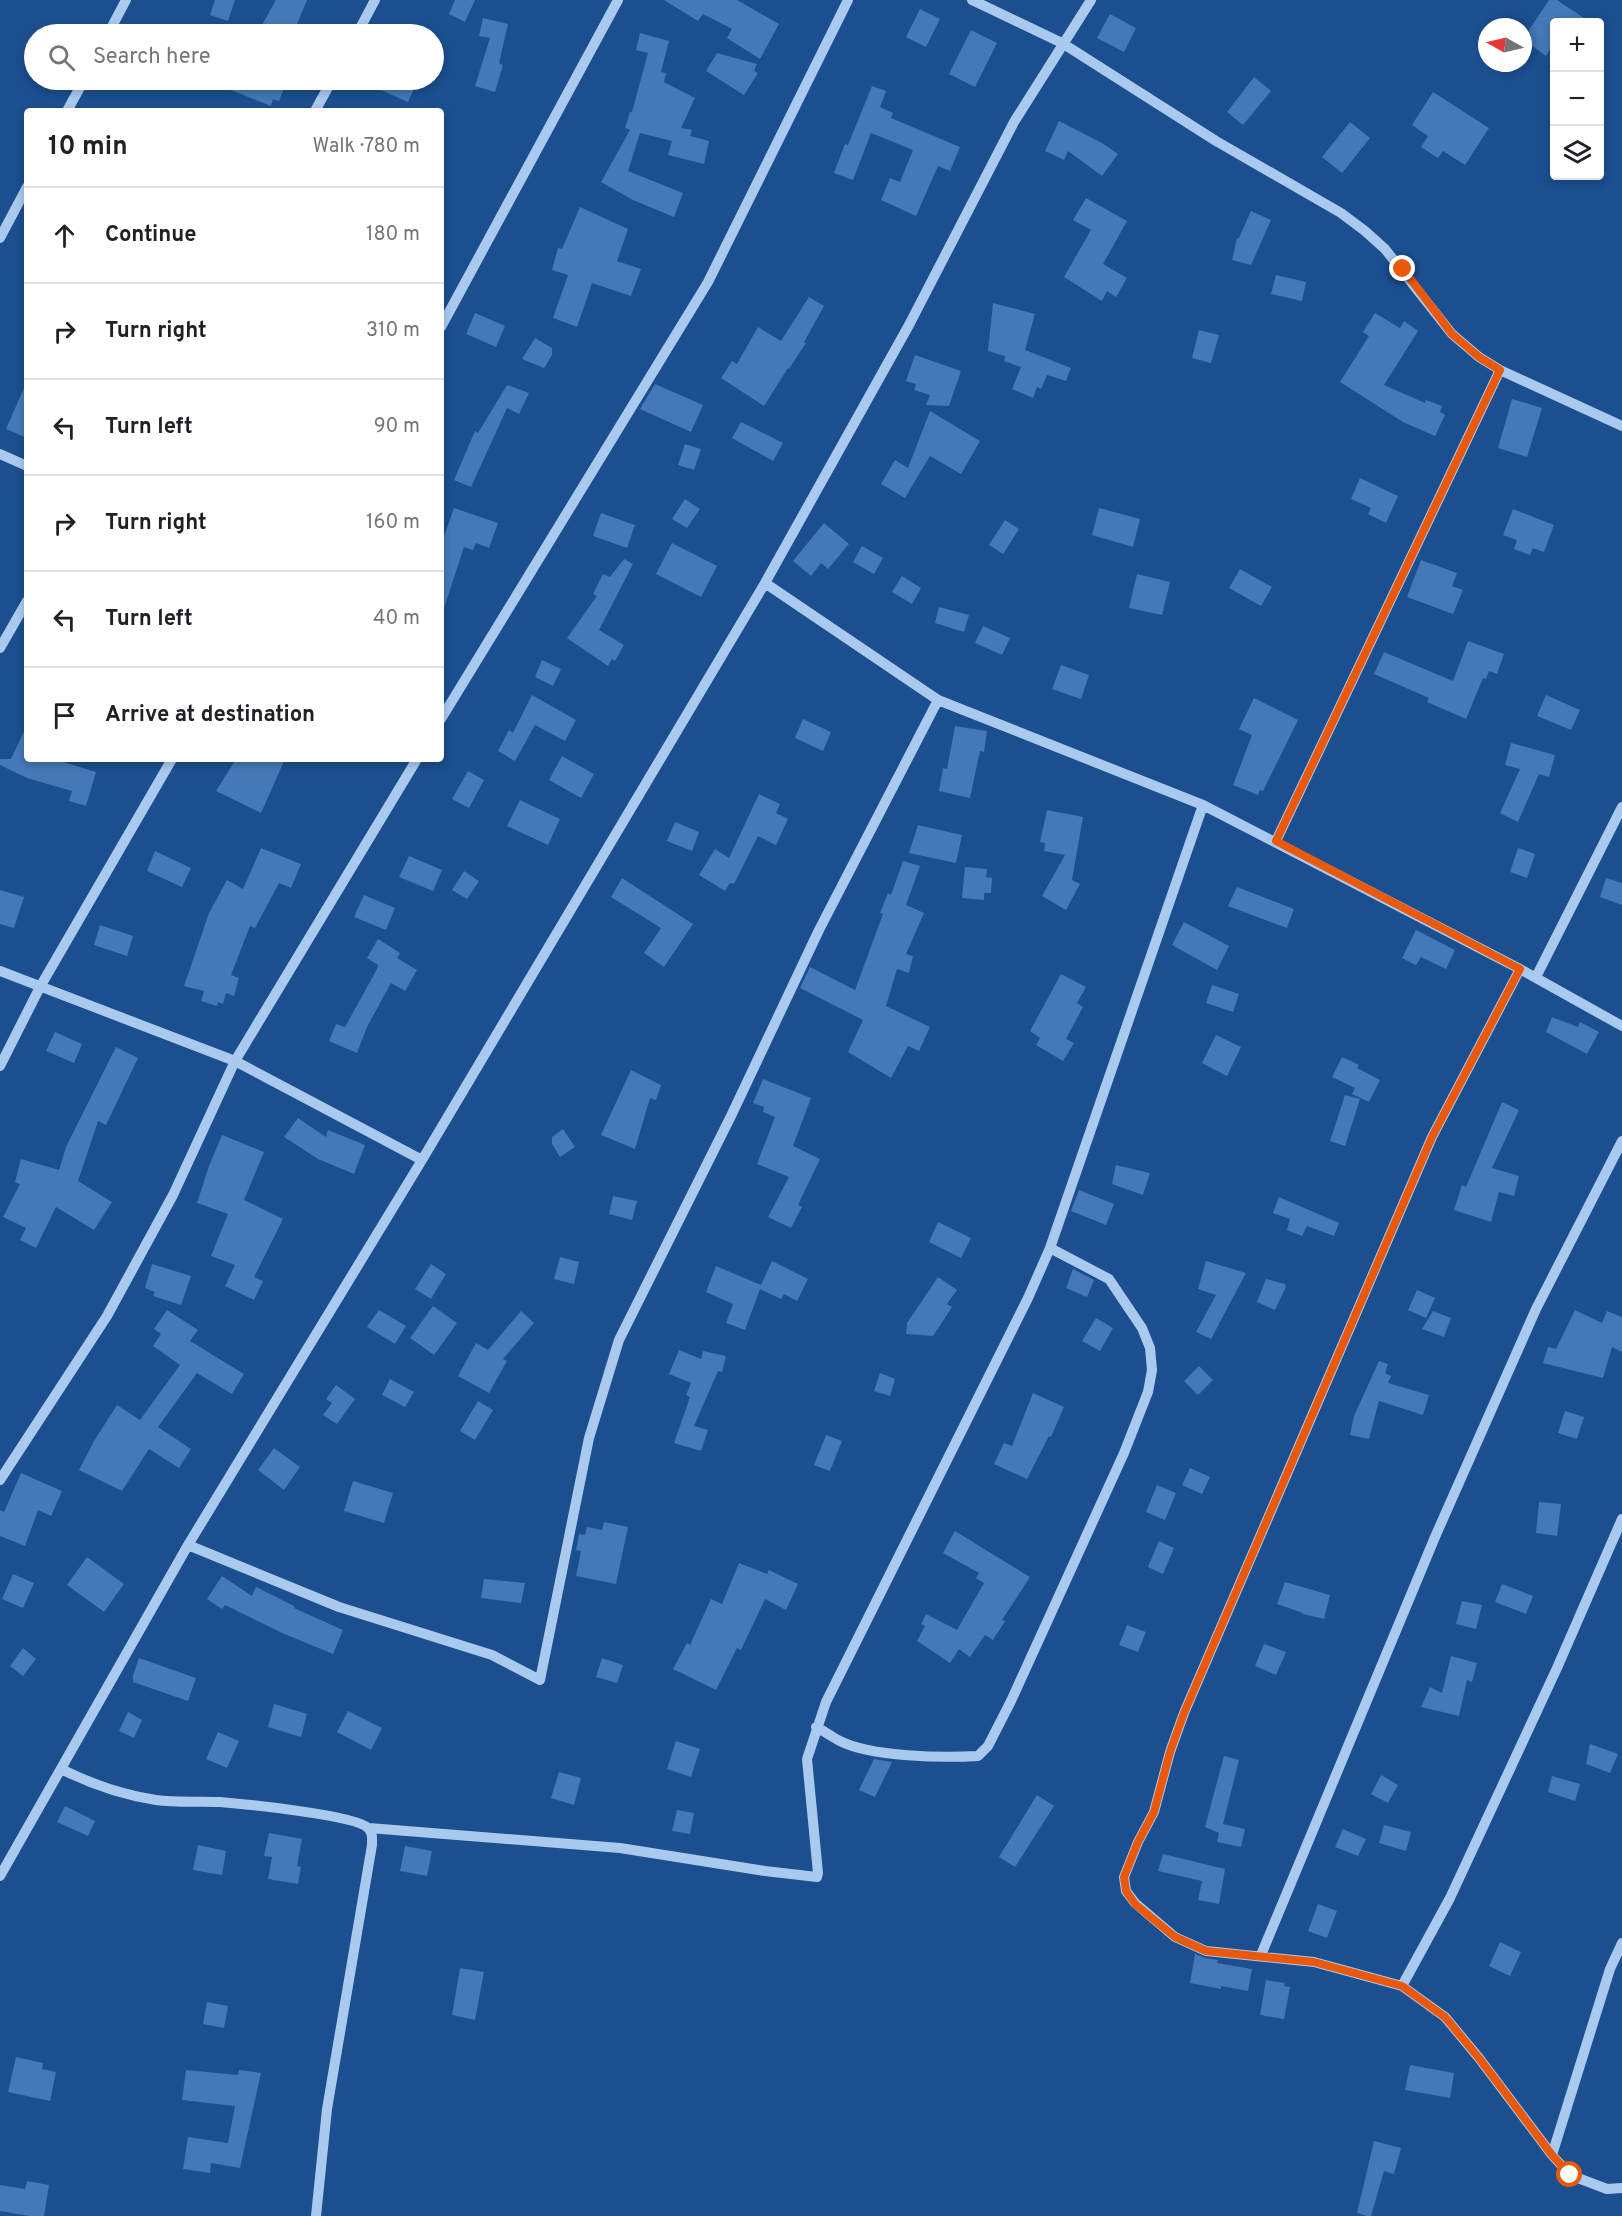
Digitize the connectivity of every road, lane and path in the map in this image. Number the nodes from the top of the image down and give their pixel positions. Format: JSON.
{"nodes":[{"id":1,"x":126,"y":0,"type":"edge"},
{"id":2,"x":375,"y":0,"type":"edge"},
{"id":3,"x":618,"y":0,"type":"edge"},
{"id":4,"x":848,"y":0,"type":"edge"},
{"id":5,"x":972,"y":0,"type":"edge"},
{"id":6,"x":1091,"y":0,"type":"edge"},
{"id":7,"x":113,"y":24,"type":"edge"},
{"id":8,"x":362,"y":24,"type":"edge"},
{"id":9,"x":1062,"y":43,"type":"junction"},
{"id":10,"x":79,"y":90,"type":"edge"},
{"id":11,"x":327,"y":90,"type":"edge"},
{"id":12,"x":69,"y":108,"type":"edge"},
{"id":13,"x":317,"y":108,"type":"edge"},
{"id":14,"x":24,"y":193,"type":"edge"},
{"id":15,"x":0,"y":238,"type":"edge"},
{"id":16,"x":444,"y":321,"type":"edge"},
{"id":17,"x":1500,"y":370,"type":"junction"},
{"id":18,"x":1622,"y":426,"type":"edge"},
{"id":19,"x":0,"y":454,"type":"edge"},
{"id":20,"x":24,"y":465,"type":"edge"},
{"id":21,"x":765,"y":583,"type":"junction"},
{"id":22,"x":24,"y":606,"type":"edge"},
{"id":23,"x":0,"y":648,"type":"edge"},
{"id":24,"x":938,"y":700,"type":"junction"},
{"id":25,"x":444,"y":714,"type":"edge"},
{"id":26,"x":170,"y":762,"type":"edge"},
{"id":27,"x":415,"y":762,"type":"edge"},
{"id":28,"x":1203,"y":805,"type":"junction"},
{"id":29,"x":1622,"y":807,"type":"edge"},
{"id":30,"x":1276,"y":841,"type":"junction"},
{"id":31,"x":1520,"y":969,"type":"junction"},
{"id":32,"x":0,"y":971,"type":"edge"},
{"id":33,"x":1536,"y":977,"type":"junction"},
{"id":34,"x":40,"y":987,"type":"junction"},
{"id":35,"x":1622,"y":1026,"type":"edge"},
{"id":36,"x":235,"y":1061,"type":"junction"},
{"id":37,"x":0,"y":1066,"type":"edge"},
{"id":38,"x":1622,"y":1141,"type":"edge"},
{"id":39,"x":422,"y":1161,"type":"junction"},
{"id":40,"x":1050,"y":1248,"type":"junction"},
{"id":41,"x":0,"y":1480,"type":"edge"},
{"id":42,"x":1622,"y":1519,"type":"edge"},
{"id":43,"x":188,"y":1545,"type":"junction"},
{"id":44,"x":816,"y":1726,"type":"junction"},
{"id":45,"x":61,"y":1769,"type":"junction"},
{"id":46,"x":369,"y":1828,"type":"junction"},
{"id":47,"x":0,"y":1876,"type":"edge"},
{"id":48,"x":1622,"y":1943,"type":"edge"},
{"id":49,"x":1261,"y":1955,"type":"junction"},
{"id":50,"x":1402,"y":1986,"type":"junction"},
{"id":51,"x":1552,"y":2155,"type":"junction"},
{"id":52,"x":1622,"y":2188,"type":"edge"},
{"id":53,"x":316,"y":2216,"type":"edge"}],
"edges":[{"from":1,"to":7,"type":"street"},
{"from":2,"to":8,"type":"street"},
{"from":3,"to":16,"type":"street"},
{"from":4,"to":25,"type":"street"},
{"from":5,"to":9,"type":"street"},
{"from":6,"to":9,"type":"street"},
{"from":9,"to":17,"type":"street"},
{"from":9,"to":21,"type":"street"},
{"from":10,"to":12,"type":"street"},
{"from":11,"to":13,"type":"street"},
{"from":14,"to":15,"type":"street"},
{"from":17,"to":18,"type":"street"},
{"from":17,"to":30,"type":"street"},
{"from":19,"to":20,"type":"street"},
{"from":21,"to":24,"type":"street"},
{"from":21,"to":39,"type":"street"},
{"from":22,"to":23,"type":"street"},
{"from":24,"to":28,"type":"street"},
{"from":24,"to":43,"type":"street"},
{"from":26,"to":34,"type":"street"},
{"from":27,"to":36,"type":"street"},
{"from":28,"to":30,"type":"street"},
{"from":28,"to":40,"type":"street"},
{"from":29,"to":33,"type":"street"},
{"from":30,"to":31,"type":"street"},
{"from":31,"to":33,"type":"street"},
{"from":31,"to":49,"type":"street"},
{"from":32,"to":34,"type":"street"},
{"from":33,"to":35,"type":"street"},
{"from":34,"to":36,"type":"street"},
{"from":34,"to":37,"type":"street"},
{"from":36,"to":39,"type":"street"},
{"from":36,"to":41,"type":"street"},
{"from":38,"to":49,"type":"street"},
{"from":39,"to":43,"type":"street"},
{"from":40,"to":44,"type":"street"},
{"from":40,"to":44,"type":"street"},
{"from":42,"to":50,"type":"street"},
{"from":43,"to":45,"type":"street"},
{"from":44,"to":46,"type":"street"},
{"from":45,"to":46,"type":"street"},
{"from":45,"to":47,"type":"street"},
{"from":46,"to":53,"type":"street"},
{"from":48,"to":51,"type":"street"},
{"from":49,"to":50,"type":"street"},
{"from":50,"to":51,"type":"street"},
{"from":51,"to":52,"type":"street"}]}
